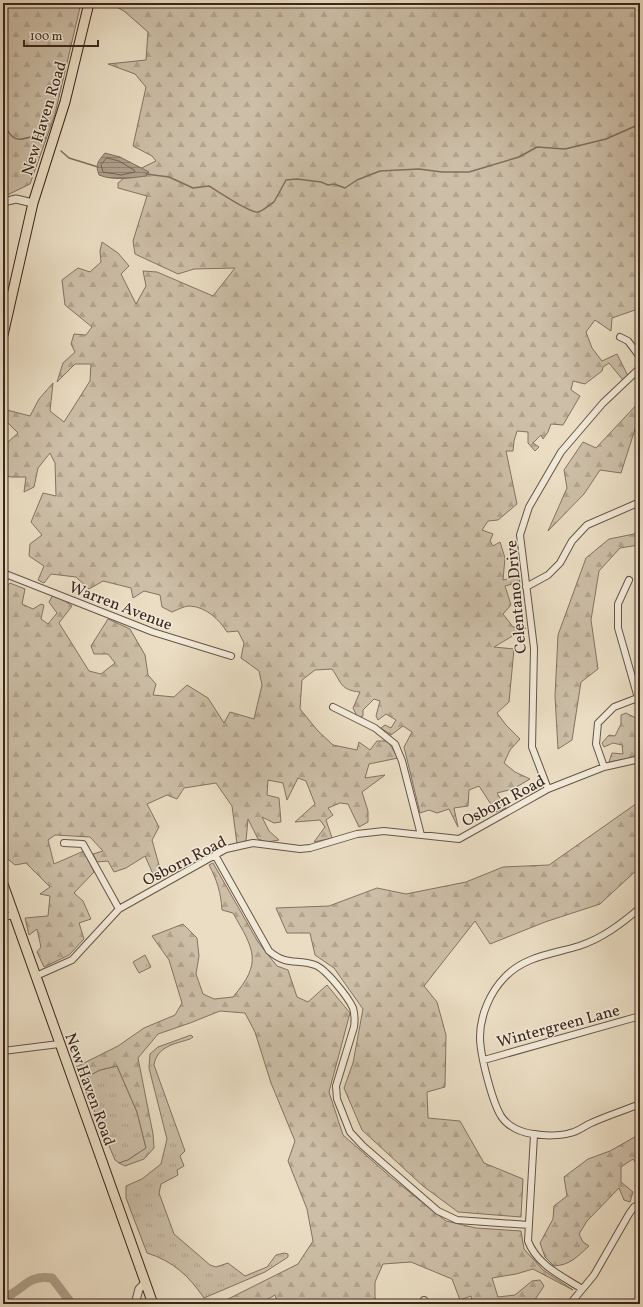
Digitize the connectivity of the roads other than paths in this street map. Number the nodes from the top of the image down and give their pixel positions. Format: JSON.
{"nodes":[{"id":1,"x":89,"y":3,"type":"edge"},
{"id":2,"x":3,"y":202,"type":"edge"},
{"id":3,"x":33,"y":202,"type":"junction"},
{"id":4,"x":3,"y":335,"type":"edge"},
{"id":5,"x":620,"y":337,"type":"dead end"},
{"id":6,"x":640,"y":357,"type":"edge"},
{"id":7,"x":640,"y":368,"type":"edge"},
{"id":8,"x":640,"y":502,"type":"edge"},
{"id":9,"x":3,"y":573,"type":"edge"},
{"id":10,"x":629,"y":580,"type":"dead end"},
{"id":11,"x":526,"y":587,"type":"junction"},
{"id":12,"x":231,"y":656,"type":"dead end"},
{"id":13,"x":639,"y":698,"type":"edge"},
{"id":14,"x":333,"y":707,"type":"dead end"},
{"id":15,"x":640,"y":759,"type":"edge"},
{"id":16,"x":604,"y":767,"type":"junction"},
{"id":17,"x":548,"y":789,"type":"junction"},
{"id":18,"x":421,"y":834,"type":"junction"},
{"id":19,"x":64,"y":843,"type":"dead end"},
{"id":20,"x":215,"y":855,"type":"junction"},
{"id":21,"x":3,"y":884,"type":"edge"},
{"id":22,"x":640,"y":908,"type":"edge"},
{"id":23,"x":118,"y":909,"type":"junction"},
{"id":24,"x":14,"y":915,"type":"junction"},
{"id":25,"x":3,"y":917,"type":"edge"},
{"id":26,"x":36,"y":976,"type":"junction"},
{"id":27,"x":640,"y":1016,"type":"edge"},
{"id":28,"x":59,"y":1044,"type":"junction"},
{"id":29,"x":3,"y":1050,"type":"edge"},
{"id":30,"x":484,"y":1060,"type":"junction"},
{"id":31,"x":640,"y":1104,"type":"edge"},
{"id":32,"x":534,"y":1134,"type":"junction"},
{"id":33,"x":640,"y":1204,"type":"edge"},
{"id":34,"x":529,"y":1226,"type":"junction"},
{"id":35,"x":144,"y":1284,"type":"junction"},
{"id":36,"x":582,"y":1289,"type":"junction"},
{"id":37,"x":135,"y":1304,"type":"edge"},
{"id":38,"x":152,"y":1304,"type":"edge"},
{"id":39,"x":570,"y":1304,"type":"edge"}],
"edges":[{"from":1,"to":3,"type":"main road","name":"New Haven Road"},
{"from":2,"to":3,"type":"street"},
{"from":3,"to":4,"type":"main road","name":"New Haven Road"},
{"from":5,"to":6,"type":"street"},
{"from":7,"to":11,"type":"street","name":"Celentano Drive"},
{"from":8,"to":11,"type":"street"},
{"from":9,"to":12,"type":"street","name":"Warren Avenue"},
{"from":10,"to":13,"type":"street"},
{"from":11,"to":17,"type":"street","name":"Celentano Drive"},
{"from":13,"to":16,"type":"street"},
{"from":14,"to":18,"type":"street"},
{"from":15,"to":16,"type":"street","name":"Osborn Road"},
{"from":16,"to":17,"type":"street","name":"Osborn Road"},
{"from":17,"to":18,"type":"street","name":"Osborn Road"},
{"from":18,"to":20,"type":"street","name":"Osborn Road"},
{"from":19,"to":23,"type":"street"},
{"from":20,"to":23,"type":"street","name":"Osborn Road"},
{"from":20,"to":34,"type":"street"},
{"from":21,"to":24,"type":"main road","name":"New Haven Road"},
{"from":22,"to":30,"type":"street"},
{"from":23,"to":26,"type":"street","name":"Osborn Road"},
{"from":24,"to":25,"type":"street"},
{"from":24,"to":26,"type":"main road","name":"New Haven Road"},
{"from":26,"to":28,"type":"main road","name":"New Haven Road"},
{"from":27,"to":30,"type":"street","name":"Wintergreen Lane"},
{"from":28,"to":29,"type":"street"},
{"from":28,"to":35,"type":"main road","name":"New Haven Road"},
{"from":30,"to":32,"type":"street"},
{"from":31,"to":32,"type":"street"},
{"from":32,"to":34,"type":"street"},
{"from":33,"to":36,"type":"street"},
{"from":34,"to":36,"type":"street"},
{"from":35,"to":37,"type":"street"},
{"from":35,"to":38,"type":"main road","name":"New Haven Road"},
{"from":36,"to":39,"type":"street"}]}
